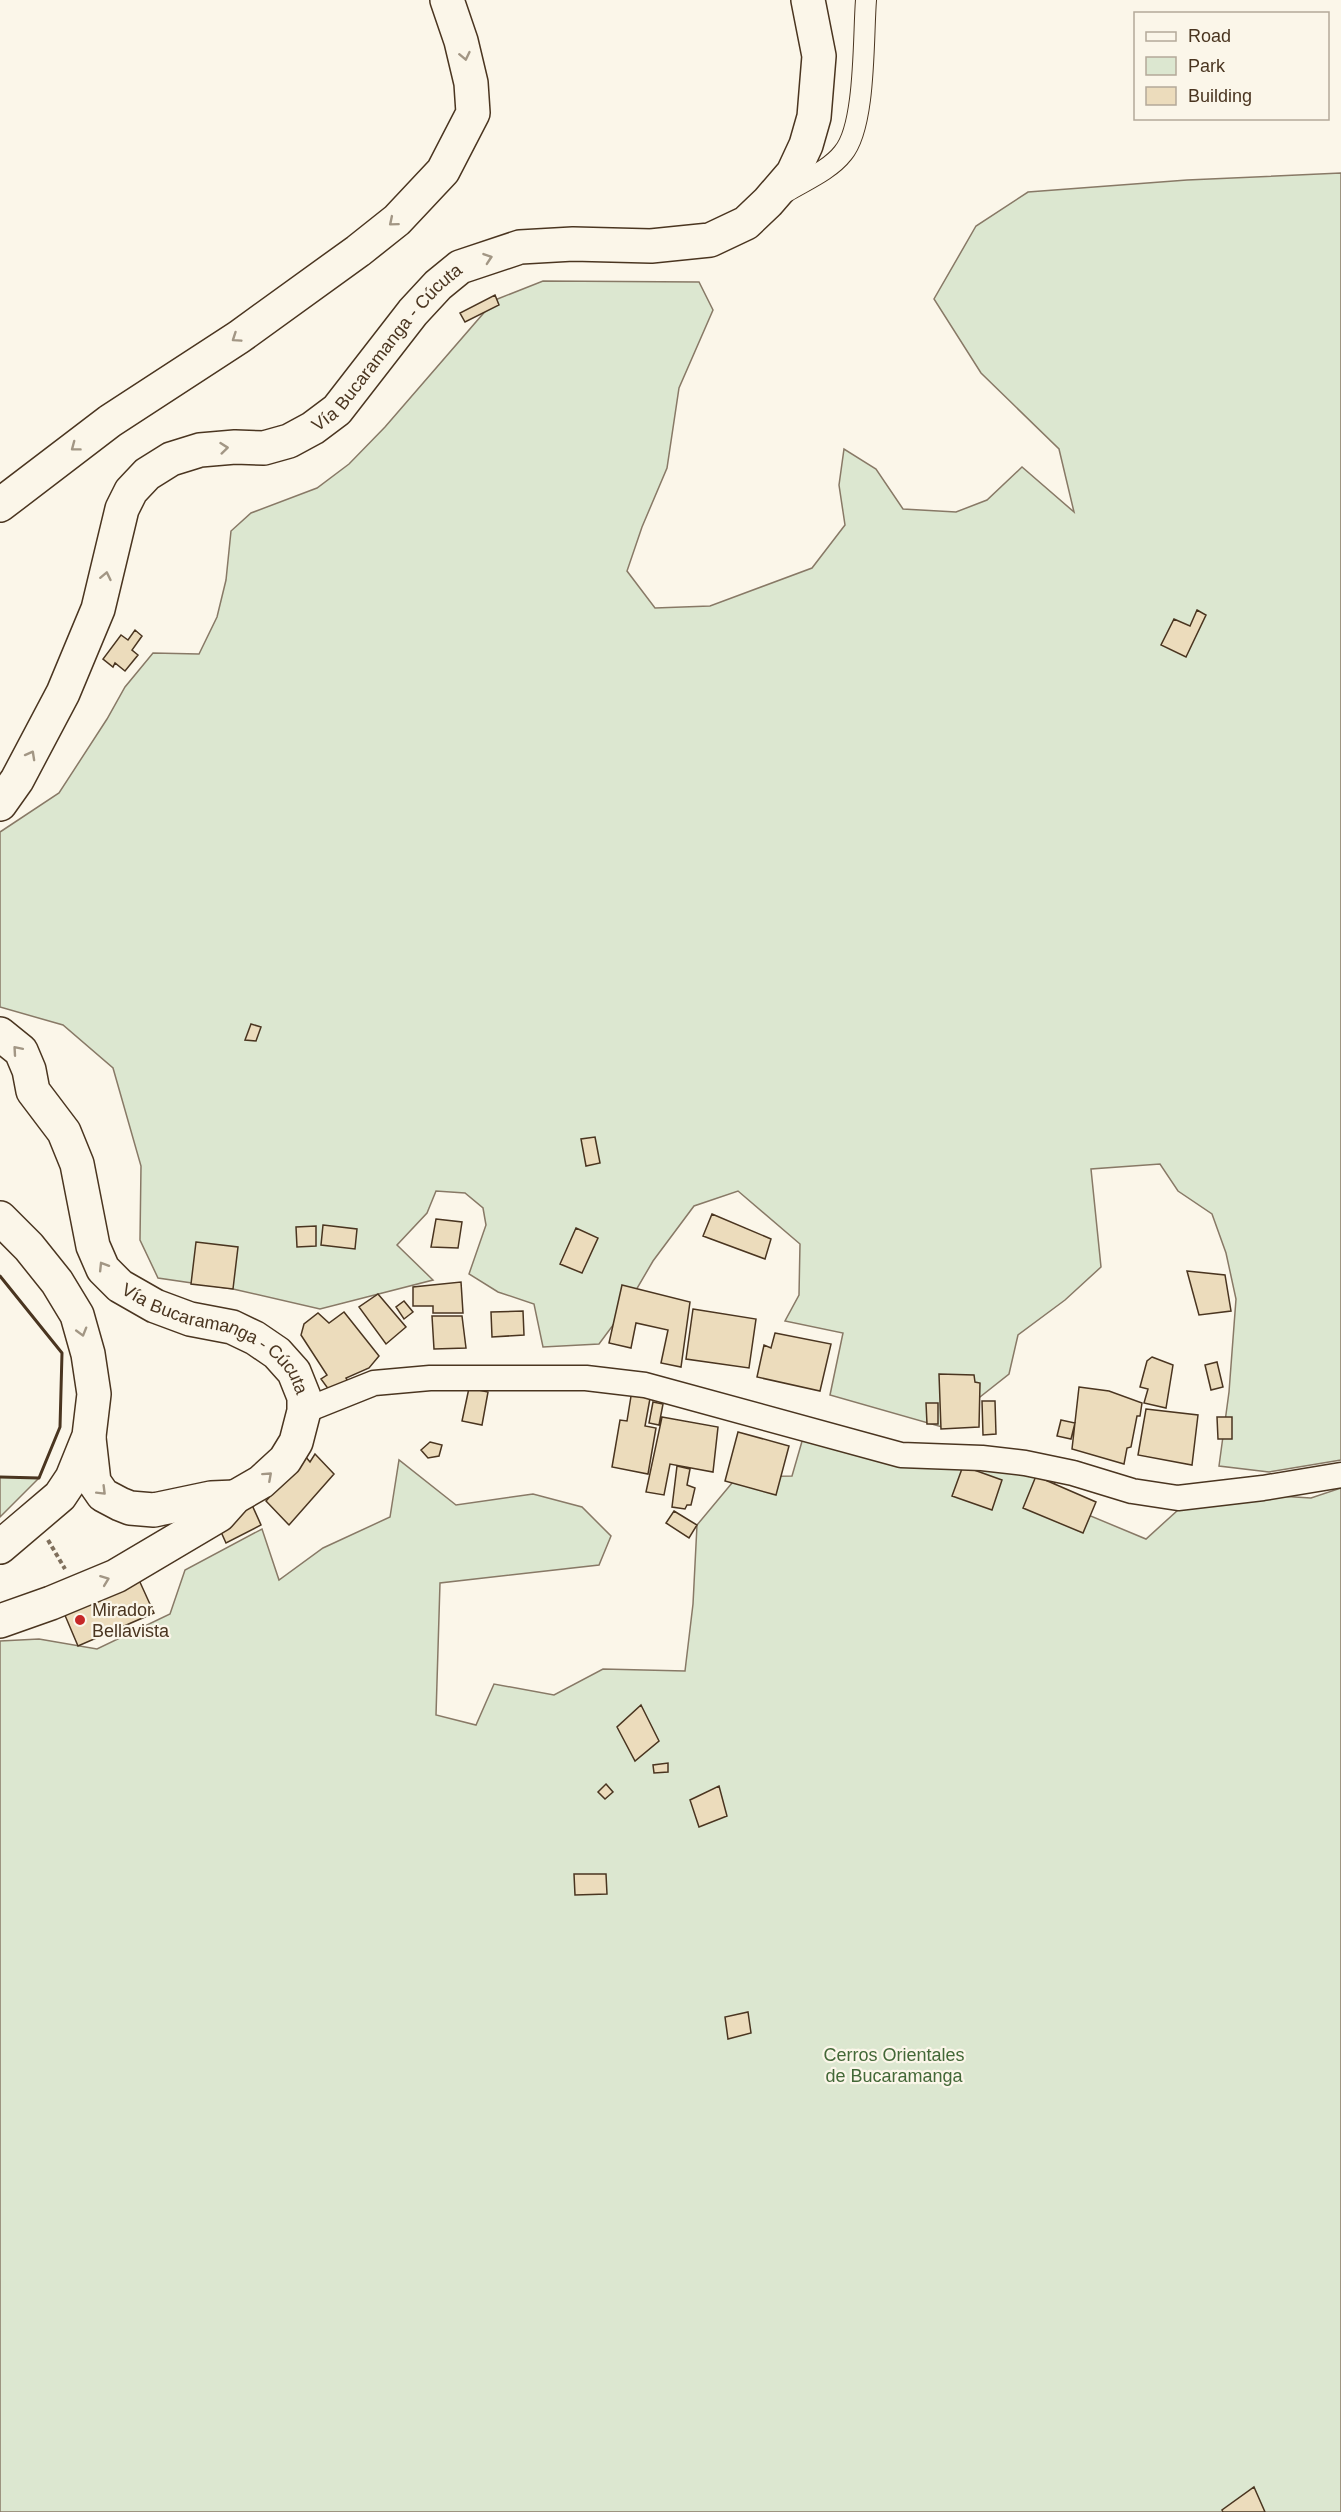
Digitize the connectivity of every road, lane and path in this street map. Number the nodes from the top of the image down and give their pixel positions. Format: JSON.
{"nodes":[{"id":1,"x":447,"y":0,"type":"edge"},
{"id":2,"x":808,"y":0,"type":"edge"},
{"id":3,"x":866,"y":0,"type":"edge"},
{"id":4,"x":768,"y":202,"type":"junction"},
{"id":5,"x":0,"y":506,"type":"edge"},
{"id":6,"x":0,"y":804,"type":"edge"},
{"id":7,"x":0,"y":1034,"type":"edge"},
{"id":8,"x":0,"y":1066,"type":"edge"},
{"id":9,"x":33,"y":1091,"type":"junction"},
{"id":10,"x":0,"y":1218,"type":"edge"},
{"id":11,"x":304,"y":1411,"type":"junction"},
{"id":12,"x":89,"y":1436,"type":"junction"},
{"id":13,"x":1341,"y":1475,"type":"edge"},
{"id":14,"x":236,"y":1497,"type":"junction"},
{"id":15,"x":35,"y":1518,"type":"junction"},
{"id":16,"x":0,"y":1547,"type":"edge"},
{"id":17,"x":78,"y":1591,"type":"junction"},
{"id":18,"x":0,"y":1621,"type":"edge"}],
"edges":[{"from":1,"to":5,"type":"highway","one_way":true},
{"from":2,"to":4,"type":"highway","name":"Vía Bucaramanga - Cúcuta"},
{"from":3,"to":4,"type":"street"},
{"from":6,"to":4,"type":"highway","name":"Vía Bucaramanga - Cúcuta","one_way":true},
{"from":9,"to":7,"type":"highway","name":"Vía Bucaramanga - Cúcuta","one_way":true},
{"from":8,"to":9,"type":"highway"},
{"from":11,"to":9,"type":"highway","name":"Vía Bucaramanga - Cúcuta","one_way":true},
{"from":10,"to":12,"type":"highway","one_way":true},
{"from":11,"to":13,"type":"street"},
{"from":14,"to":11,"type":"highway","name":"Vía Bucaramanga - Cúcuta","one_way":true},
{"from":12,"to":14,"type":"highway","one_way":true},
{"from":12,"to":15,"type":"highway"},
{"from":17,"to":14,"type":"highway","name":"Vía Bucaramanga - Cúcuta","one_way":true},
{"from":15,"to":16,"type":"highway"},
{"from":15,"to":17,"type":"path"},
{"from":17,"to":18,"type":"highway","name":"Vía Bucaramanga - Cúcuta"}]}
